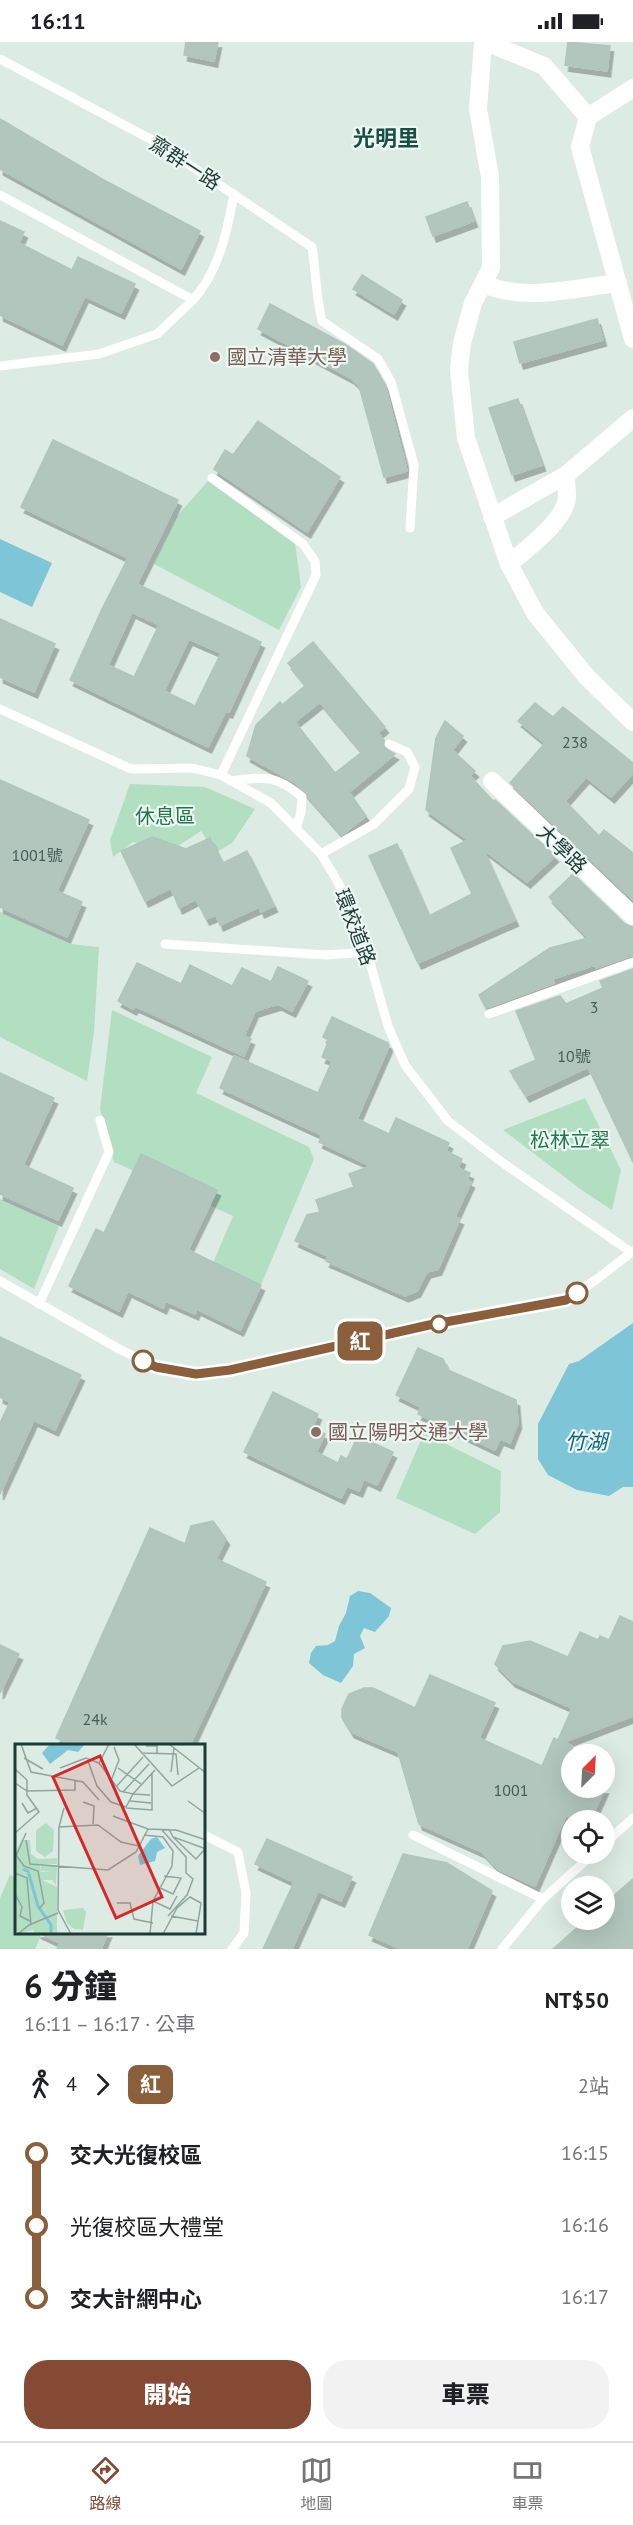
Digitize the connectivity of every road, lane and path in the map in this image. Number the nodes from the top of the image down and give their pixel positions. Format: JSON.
{"nodes":[{"id":1,"x":485,"y":42,"type":"edge"},
{"id":2,"x":0,"y":59,"type":"edge"},
{"id":3,"x":633,"y":88,"type":"edge"},
{"id":4,"x":588,"y":117,"type":"junction"},
{"id":5,"x":234,"y":194,"type":"junction"},
{"id":6,"x":0,"y":195,"type":"edge"},
{"id":7,"x":618,"y":283,"type":"junction"},
{"id":8,"x":483,"y":284,"type":"junction"},
{"id":9,"x":193,"y":300,"type":"junction"},
{"id":10,"x":633,"y":339,"type":"edge"},
{"id":11,"x":0,"y":366,"type":"edge"},
{"id":12,"x":633,"y":418,"type":"edge"},
{"id":13,"x":566,"y":475,"type":"junction"},
{"id":14,"x":212,"y":478,"type":"dead end"},
{"id":15,"x":492,"y":518,"type":"junction"},
{"id":16,"x":410,"y":528,"type":"dead end"},
{"id":17,"x":509,"y":564,"type":"junction"},
{"id":18,"x":0,"y":709,"type":"edge"},
{"id":19,"x":633,"y":722,"type":"edge"},
{"id":20,"x":389,"y":744,"type":"dead end"},
{"id":21,"x":221,"y":775,"type":"junction"},
{"id":22,"x":231,"y":781,"type":"junction"},
{"id":23,"x":492,"y":781,"type":"dead end"},
{"id":24,"x":296,"y":829,"type":"junction"},
{"id":25,"x":321,"y":854,"type":"junction"},
{"id":26,"x":633,"y":916,"type":"edge"},
{"id":27,"x":165,"y":944,"type":"dead end"},
{"id":28,"x":367,"y":952,"type":"junction"},
{"id":29,"x":633,"y":962,"type":"edge"},
{"id":30,"x":489,"y":1014,"type":"dead end"},
{"id":31,"x":100,"y":1120,"type":"dead end"},
{"id":32,"x":632,"y":1252,"type":"edge"},
{"id":33,"x":0,"y":1281,"type":"edge"},
{"id":34,"x":39,"y":1304,"type":"junction"},
{"id":35,"x":633,"y":1818,"type":"edge"},
{"id":36,"x":615,"y":1834,"type":"edge"},
{"id":37,"x":206,"y":1836,"type":"edge"},
{"id":38,"x":413,"y":1836,"type":"dead end"},
{"id":39,"x":582,"y":1864,"type":"edge"},
{"id":40,"x":543,"y":1899,"type":"junction"},
{"id":41,"x":507,"y":1947,"type":"edge"},
{"id":42,"x":232,"y":1949,"type":"edge"}],
"edges":[{"from":1,"to":4,"type":"street"},
{"from":1,"to":8,"type":"street"},
{"from":2,"to":5,"type":"lane","name":"齋群一路"},
{"from":3,"to":4,"type":"street"},
{"from":4,"to":7,"type":"street"},
{"from":5,"to":9,"type":"lane","name":"齋群一路"},
{"from":5,"to":16,"type":"lane"},
{"from":6,"to":9,"type":"lane"},
{"from":7,"to":8,"type":"street"},
{"from":7,"to":10,"type":"street"},
{"from":8,"to":15,"type":"street"},
{"from":9,"to":11,"type":"lane","name":"齋群一路"},
{"from":12,"to":13,"type":"street"},
{"from":13,"to":15,"type":"street"},
{"from":13,"to":17,"type":"street"},
{"from":14,"to":21,"type":"lane"},
{"from":15,"to":17,"type":"street"},
{"from":17,"to":19,"type":"street"},
{"from":18,"to":21,"type":"lane","name":"環校道路"},
{"from":20,"to":25,"type":"lane"},
{"from":21,"to":22,"type":"lane","name":"環校道路"},
{"from":22,"to":24,"type":"lane","name":"環校道路"},
{"from":22,"to":24,"type":"lane"},
{"from":23,"to":26,"type":"street","name":"大學路"},
{"from":24,"to":25,"type":"lane","name":"環校道路"},
{"from":25,"to":28,"type":"lane","name":"環校道路"},
{"from":27,"to":28,"type":"lane"},
{"from":28,"to":32,"type":"lane","name":"環校道路"},
{"from":29,"to":30,"type":"lane"},
{"from":31,"to":34,"type":"lane"},
{"from":32,"to":34,"type":"lane"},
{"from":33,"to":34,"type":"lane"},
{"from":35,"to":36,"type":"lane"},
{"from":37,"to":42,"type":"lane"},
{"from":38,"to":40,"type":"lane"},
{"from":39,"to":40,"type":"lane"},
{"from":40,"to":41,"type":"lane"}]}
